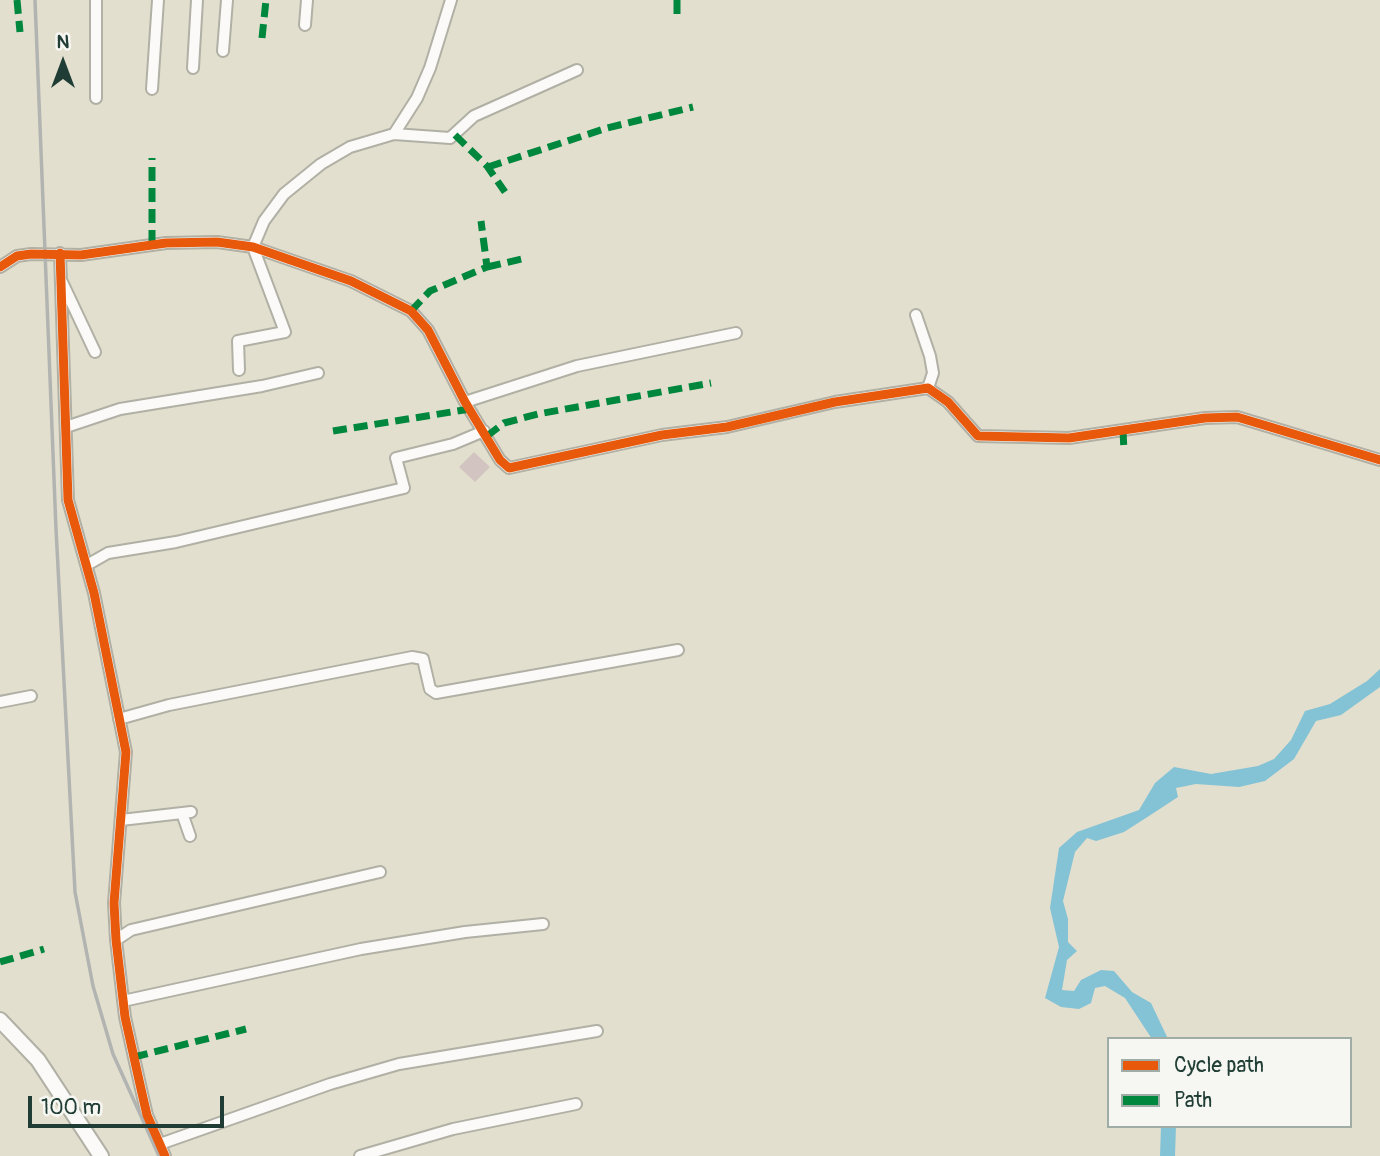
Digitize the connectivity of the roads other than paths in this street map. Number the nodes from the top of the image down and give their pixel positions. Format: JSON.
{"nodes":[{"id":1,"x":96,"y":0,"type":"edge"},
{"id":2,"x":158,"y":0,"type":"edge"},
{"id":3,"x":197,"y":0,"type":"edge"},
{"id":4,"x":227,"y":0,"type":"edge"},
{"id":5,"x":307,"y":0,"type":"edge"},
{"id":6,"x":451,"y":0,"type":"edge"},
{"id":7,"x":304,"y":24,"type":"dead end"},
{"id":8,"x":223,"y":51,"type":"dead end"},
{"id":9,"x":193,"y":68,"type":"dead end"},
{"id":10,"x":577,"y":70,"type":"dead end"},
{"id":11,"x":152,"y":89,"type":"dead end"},
{"id":12,"x":96,"y":98,"type":"dead end"},
{"id":13,"x":394,"y":134,"type":"junction"},
{"id":14,"x":253,"y":247,"type":"junction"},
{"id":15,"x":60,"y":253,"type":"junction"},
{"id":16,"x":0,"y":267,"type":"edge"},
{"id":17,"x":60,"y":278,"type":"junction"},
{"id":18,"x":916,"y":315,"type":"dead end"},
{"id":19,"x":736,"y":333,"type":"dead end"},
{"id":20,"x":95,"y":352,"type":"dead end"},
{"id":21,"x":239,"y":370,"type":"dead end"},
{"id":22,"x":318,"y":373,"type":"dead end"},
{"id":23,"x":928,"y":388,"type":"junction"},
{"id":24,"x":465,"y":402,"type":"junction"},
{"id":25,"x":66,"y":427,"type":"junction"},
{"id":26,"x":484,"y":431,"type":"junction"},
{"id":27,"x":1380,"y":460,"type":"edge"},
{"id":28,"x":87,"y":565,"type":"junction"},
{"id":29,"x":678,"y":650,"type":"dead end"},
{"id":30,"x":32,"y":696,"type":"dead end"},
{"id":31,"x":0,"y":702,"type":"edge"},
{"id":32,"x":119,"y":719,"type":"junction"},
{"id":33,"x":121,"y":820,"type":"junction"},
{"id":34,"x":190,"y":836,"type":"dead end"},
{"id":35,"x":380,"y":872,"type":"dead end"},
{"id":36,"x":543,"y":924,"type":"dead end"},
{"id":37,"x":116,"y":940,"type":"junction"},
{"id":38,"x":123,"y":1001,"type":"junction"},
{"id":39,"x":0,"y":1020,"type":"edge"},
{"id":40,"x":597,"y":1031,"type":"dead end"},
{"id":41,"x":576,"y":1104,"type":"dead end"},
{"id":42,"x":160,"y":1144,"type":"junction"},
{"id":43,"x":101,"y":1156,"type":"edge"},
{"id":44,"x":165,"y":1156,"type":"edge"},
{"id":45,"x":360,"y":1156,"type":"edge"}],
"edges":[{"from":1,"to":12,"type":"street"},
{"from":2,"to":11,"type":"street"},
{"from":3,"to":9,"type":"street"},
{"from":4,"to":8,"type":"street"},
{"from":5,"to":7,"type":"street"},
{"from":6,"to":13,"type":"street"},
{"from":10,"to":13,"type":"street"},
{"from":13,"to":14,"type":"street"},
{"from":14,"to":15,"type":"street"},
{"from":14,"to":21,"type":"street"},
{"from":14,"to":24,"type":"street"},
{"from":15,"to":16,"type":"street"},
{"from":15,"to":17,"type":"street"},
{"from":17,"to":20,"type":"street"},
{"from":17,"to":25,"type":"street"},
{"from":18,"to":23,"type":"street"},
{"from":19,"to":24,"type":"street"},
{"from":22,"to":25,"type":"street"},
{"from":23,"to":26,"type":"street"},
{"from":23,"to":27,"type":"street"},
{"from":24,"to":26,"type":"street"},
{"from":25,"to":28,"type":"street"},
{"from":26,"to":28,"type":"street"},
{"from":28,"to":32,"type":"street"},
{"from":29,"to":32,"type":"street"},
{"from":30,"to":31,"type":"street"},
{"from":32,"to":33,"type":"street"},
{"from":33,"to":34,"type":"street"},
{"from":33,"to":37,"type":"street"},
{"from":35,"to":37,"type":"street"},
{"from":36,"to":38,"type":"street"},
{"from":37,"to":38,"type":"street"},
{"from":38,"to":42,"type":"street"},
{"from":39,"to":43,"type":"main road"},
{"from":40,"to":42,"type":"street"},
{"from":41,"to":45,"type":"street"},
{"from":42,"to":44,"type":"street"}]}
